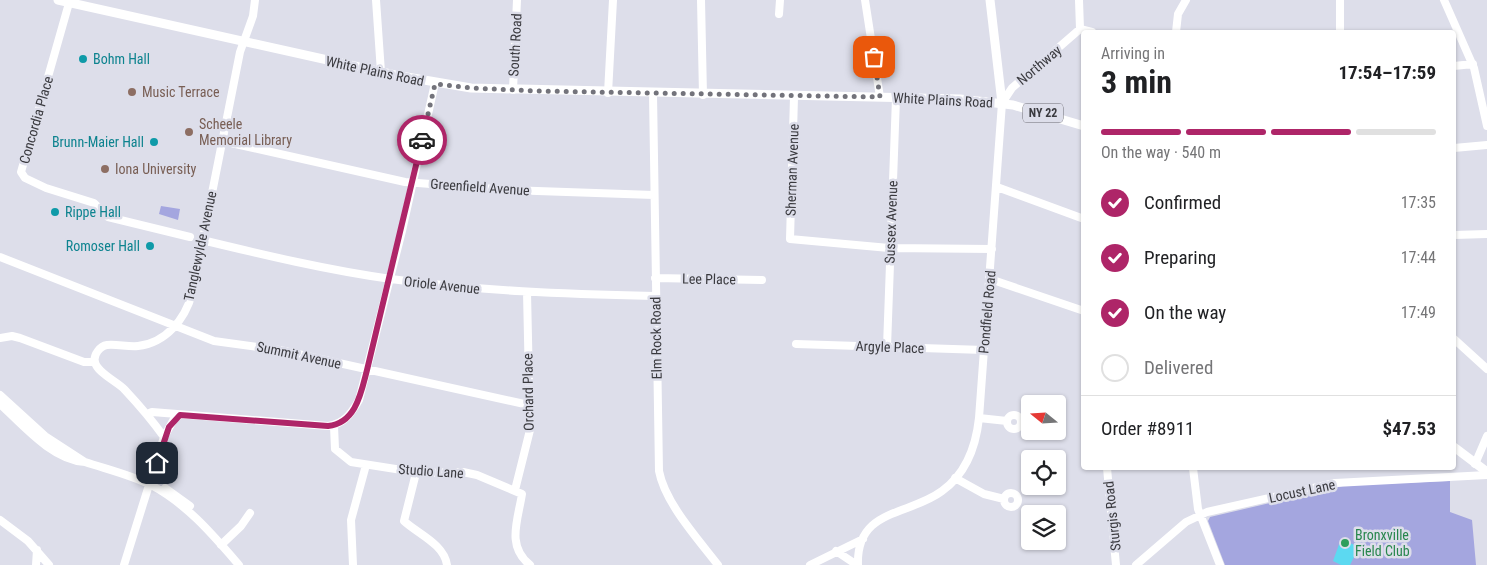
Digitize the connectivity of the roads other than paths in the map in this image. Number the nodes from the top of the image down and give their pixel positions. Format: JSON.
{"nodes":[{"id":1,"x":58,"y":0,"type":"edge"},
{"id":2,"x":255,"y":0,"type":"edge"},
{"id":3,"x":376,"y":0,"type":"edge"},
{"id":4,"x":517,"y":0,"type":"edge"},
{"id":5,"x":614,"y":0,"type":"edge"},
{"id":6,"x":701,"y":0,"type":"edge"},
{"id":7,"x":780,"y":0,"type":"edge"},
{"id":8,"x":865,"y":0,"type":"edge"},
{"id":9,"x":990,"y":0,"type":"edge"},
{"id":10,"x":1079,"y":0,"type":"edge"},
{"id":11,"x":1186,"y":0,"type":"edge"},
{"id":12,"x":1340,"y":0,"type":"edge"},
{"id":13,"x":1444,"y":0,"type":"edge"},
{"id":14,"x":68,"y":3,"type":"junction"},
{"id":15,"x":779,"y":14,"type":"dead end"},
{"id":16,"x":1080,"y":29,"type":"junction"},
{"id":17,"x":1084,"y":30,"type":"edge"},
{"id":18,"x":1176,"y":30,"type":"edge"},
{"id":19,"x":1340,"y":30,"type":"edge"},
{"id":20,"x":243,"y":42,"type":"junction"},
{"id":21,"x":1473,"y":64,"type":"junction"},
{"id":22,"x":1456,"y":66,"type":"edge"},
{"id":23,"x":382,"y":72,"type":"junction"},
{"id":24,"x":435,"y":84,"type":"junction"},
{"id":25,"x":513,"y":90,"type":"junction"},
{"id":26,"x":608,"y":93,"type":"junction"},
{"id":27,"x":653,"y":94,"type":"junction"},
{"id":28,"x":703,"y":95,"type":"junction"},
{"id":29,"x":794,"y":97,"type":"junction"},
{"id":30,"x":880,"y":97,"type":"junction"},
{"id":31,"x":896,"y":98,"type":"junction"},
{"id":32,"x":1002,"y":103,"type":"junction"},
{"id":33,"x":1081,"y":125,"type":"edge"},
{"id":34,"x":1487,"y":126,"type":"edge"},
{"id":35,"x":222,"y":141,"type":"junction"},
{"id":36,"x":1487,"y":145,"type":"edge"},
{"id":37,"x":1456,"y":148,"type":"edge"},
{"id":38,"x":412,"y":182,"type":"junction"},
{"id":39,"x":998,"y":187,"type":"junction"},
{"id":40,"x":654,"y":195,"type":"junction"},
{"id":41,"x":1081,"y":218,"type":"edge"},
{"id":42,"x":1487,"y":234,"type":"edge"},
{"id":43,"x":1456,"y":235,"type":"edge"},
{"id":44,"x":190,"y":237,"type":"dead end"},
{"id":45,"x":202,"y":240,"type":"junction"},
{"id":46,"x":889,"y":248,"type":"junction"},
{"id":47,"x":992,"y":249,"type":"junction"},
{"id":48,"x":0,"y":258,"type":"edge"},
{"id":49,"x":655,"y":278,"type":"junction"},
{"id":50,"x":390,"y":279,"type":"junction"},
{"id":51,"x":990,"y":279,"type":"junction"},
{"id":52,"x":762,"y":280,"type":"dead end"},
{"id":53,"x":527,"y":292,"type":"junction"},
{"id":54,"x":655,"y":296,"type":"junction"},
{"id":55,"x":1081,"y":310,"type":"edge"},
{"id":56,"x":159,"y":320,"type":"junction"},
{"id":57,"x":175,"y":326,"type":"junction"},
{"id":58,"x":163,"y":336,"type":"junction"},
{"id":59,"x":0,"y":338,"type":"edge"},
{"id":60,"x":1456,"y":341,"type":"edge"},
{"id":61,"x":796,"y":344,"type":"dead end"},
{"id":62,"x":887,"y":347,"type":"junction"},
{"id":63,"x":984,"y":350,"type":"junction"},
{"id":64,"x":94,"y":362,"type":"junction"},
{"id":65,"x":1487,"y":369,"type":"edge"},
{"id":66,"x":367,"y":370,"type":"junction"},
{"id":67,"x":0,"y":395,"type":"edge"},
{"id":68,"x":0,"y":404,"type":"edge"},
{"id":69,"x":529,"y":405,"type":"junction"},
{"id":70,"x":147,"y":414,"type":"junction"},
{"id":71,"x":180,"y":415,"type":"junction"},
{"id":72,"x":979,"y":418,"type":"junction"},
{"id":73,"x":1007,"y":421,"type":"dead end"},
{"id":74,"x":334,"y":426,"type":"junction"},
{"id":75,"x":1487,"y":436,"type":"edge"},
{"id":76,"x":164,"y":437,"type":"junction"},
{"id":77,"x":1456,"y":449,"type":"edge"},
{"id":78,"x":85,"y":462,"type":"junction"},
{"id":79,"x":1475,"y":464,"type":"junction"},
{"id":80,"x":366,"y":465,"type":"junction"},
{"id":81,"x":1107,"y":470,"type":"edge"},
{"id":82,"x":1193,"y":470,"type":"edge"},
{"id":83,"x":416,"y":473,"type":"junction"},
{"id":84,"x":1487,"y":474,"type":"edge"},
{"id":85,"x":955,"y":478,"type":"junction"},
{"id":86,"x":150,"y":485,"type":"junction"},
{"id":87,"x":518,"y":492,"type":"junction"},
{"id":88,"x":1004,"y":499,"type":"dead end"},
{"id":89,"x":250,"y":513,"type":"dead end"},
{"id":90,"x":1200,"y":514,"type":"junction"},
{"id":91,"x":0,"y":521,"type":"edge"},
{"id":92,"x":863,"y":539,"type":"junction"},
{"id":93,"x":223,"y":543,"type":"junction"},
{"id":94,"x":37,"y":550,"type":"junction"},
{"id":95,"x":836,"y":551,"type":"junction"},
{"id":96,"x":36,"y":565,"type":"edge"},
{"id":97,"x":49,"y":565,"type":"edge"},
{"id":98,"x":124,"y":565,"type":"edge"},
{"id":99,"x":239,"y":565,"type":"edge"},
{"id":100,"x":246,"y":565,"type":"edge"},
{"id":101,"x":353,"y":565,"type":"edge"},
{"id":102,"x":447,"y":565,"type":"edge"},
{"id":103,"x":530,"y":565,"type":"edge"},
{"id":104,"x":718,"y":565,"type":"edge"},
{"id":105,"x":810,"y":565,"type":"edge"},
{"id":106,"x":857,"y":565,"type":"edge"},
{"id":107,"x":1116,"y":565,"type":"edge"},
{"id":108,"x":1136,"y":565,"type":"edge"},
{"id":109,"x":1220,"y":565,"type":"edge"}],
"edges":[{"from":1,"to":14,"type":"main road","name":"White Plains Road","number":"NY 22"},
{"from":2,"to":20,"type":"street","name":"Tanglewylde Avenue"},
{"from":3,"to":23,"type":"street"},
{"from":4,"to":25,"type":"street","name":"South Road"},
{"from":5,"to":26,"type":"street"},
{"from":6,"to":28,"type":"street"},
{"from":7,"to":15,"type":"street"},
{"from":8,"to":30,"type":"street"},
{"from":9,"to":32,"type":"main road","name":"Pondfield Road"},
{"from":10,"to":16,"type":"street"},
{"from":11,"to":18,"type":"street"},
{"from":12,"to":19,"type":"street"},
{"from":13,"to":21,"type":"street"},
{"from":14,"to":20,"type":"main road","name":"White Plains Road","number":"NY 22"},
{"from":14,"to":44,"type":"street","name":"Concordia Place"},
{"from":16,"to":17,"type":"street"},
{"from":16,"to":32,"type":"street","name":"Northway"},
{"from":20,"to":23,"type":"main road","name":"White Plains Road","number":"NY 22"},
{"from":20,"to":35,"type":"street","name":"Tanglewylde Avenue"},
{"from":21,"to":22,"type":"street"},
{"from":21,"to":34,"type":"street"},
{"from":23,"to":24,"type":"main road","name":"White Plains Road","number":"NY 22"},
{"from":24,"to":25,"type":"main road","name":"White Plains Road","number":"NY 22"},
{"from":24,"to":38,"type":"street"},
{"from":25,"to":26,"type":"main road","name":"White Plains Road","number":"NY 22"},
{"from":26,"to":27,"type":"main road","name":"White Plains Road","number":"NY 22"},
{"from":27,"to":28,"type":"main road","name":"White Plains Road","number":"NY 22"},
{"from":27,"to":40,"type":"street","name":"Elm Rock Road"},
{"from":28,"to":29,"type":"main road","name":"White Plains Road","number":"NY 22"},
{"from":29,"to":30,"type":"main road","name":"White Plains Road","number":"NY 22"},
{"from":29,"to":46,"type":"street","name":"Sherman Avenue"},
{"from":30,"to":31,"type":"main road","name":"White Plains Road","number":"NY 22"},
{"from":31,"to":32,"type":"main road","name":"White Plains Road","number":"NY 22"},
{"from":31,"to":46,"type":"street","name":"Sussex Avenue"},
{"from":32,"to":33,"type":"main road","name":"White Plains Road","number":"NY 22"},
{"from":32,"to":39,"type":"street","name":"Pondfield Road"},
{"from":35,"to":38,"type":"street","name":"Greenfield Avenue"},
{"from":35,"to":45,"type":"street","name":"Tanglewylde Avenue"},
{"from":36,"to":37,"type":"street"},
{"from":38,"to":40,"type":"street","name":"Greenfield Avenue"},
{"from":38,"to":50,"type":"street"},
{"from":39,"to":41,"type":"street"},
{"from":39,"to":47,"type":"street","name":"Pondfield Road"},
{"from":40,"to":49,"type":"street","name":"Elm Rock Road"},
{"from":42,"to":43,"type":"street"},
{"from":45,"to":50,"type":"street","name":"Oriole Avenue"},
{"from":45,"to":57,"type":"street","name":"Tanglewylde Avenue"},
{"from":46,"to":47,"type":"street"},
{"from":46,"to":62,"type":"street","name":"Sussex Avenue"},
{"from":47,"to":51,"type":"street","name":"Pondfield Road"},
{"from":48,"to":56,"type":"street","name":"Summit Avenue"},
{"from":49,"to":52,"type":"street","name":"Lee Place"},
{"from":49,"to":54,"type":"street","name":"Elm Rock Road"},
{"from":50,"to":53,"type":"street","name":"Oriole Avenue"},
{"from":50,"to":66,"type":"street"},
{"from":51,"to":55,"type":"street"},
{"from":51,"to":63,"type":"street","name":"Pondfield Road"},
{"from":53,"to":54,"type":"street","name":"Oriole Avenue"},
{"from":53,"to":69,"type":"street","name":"Orchard Place"},
{"from":54,"to":104,"type":"street","name":"Elm Rock Road"},
{"from":56,"to":57,"type":"street","name":"Summit Avenue"},
{"from":56,"to":58,"type":"street"},
{"from":57,"to":58,"type":"street","name":"Tanglewylde Avenue"},
{"from":57,"to":66,"type":"street","name":"Summit Avenue"},
{"from":58,"to":64,"type":"street","name":"Tanglewylde Avenue"},
{"from":59,"to":64,"type":"street"},
{"from":60,"to":65,"type":"street"},
{"from":61,"to":62,"type":"street","name":"Argyle Place"},
{"from":62,"to":63,"type":"street","name":"Argyle Place"},
{"from":63,"to":72,"type":"street","name":"Pondfield Road"},
{"from":64,"to":70,"type":"street"},
{"from":66,"to":69,"type":"street","name":"Summit Avenue"},
{"from":66,"to":74,"type":"street"},
{"from":67,"to":78,"type":"street"},
{"from":68,"to":78,"type":"street"},
{"from":69,"to":87,"type":"street","name":"Orchard Place"},
{"from":70,"to":71,"type":"street"},
{"from":70,"to":76,"type":"street"},
{"from":71,"to":74,"type":"street"},
{"from":71,"to":76,"type":"street"},
{"from":72,"to":73,"type":"street"},
{"from":72,"to":85,"type":"street","name":"Pondfield Road"},
{"from":74,"to":80,"type":"street","name":"Studio Lane"},
{"from":75,"to":79,"type":"street"},
{"from":76,"to":86,"type":"street"},
{"from":77,"to":79,"type":"main road"},
{"from":78,"to":86,"type":"street"},
{"from":79,"to":84,"type":"main road"},
{"from":80,"to":83,"type":"street","name":"Studio Lane"},
{"from":80,"to":101,"type":"street"},
{"from":81,"to":107,"type":"street","name":"Sturgis Road"},
{"from":82,"to":90,"type":"street"},
{"from":83,"to":87,"type":"street","name":"Studio Lane"},
{"from":83,"to":102,"type":"street"},
{"from":84,"to":90,"type":"street","name":"Locust Lane"},
{"from":85,"to":88,"type":"street"},
{"from":85,"to":92,"type":"street","name":"Pondfield Road"},
{"from":86,"to":93,"type":"street"},
{"from":86,"to":98,"type":"street"},
{"from":87,"to":103,"type":"street","name":"Orchard Place"},
{"from":89,"to":93,"type":"street"},
{"from":90,"to":108,"type":"street","name":"Locust Lane"},
{"from":90,"to":109,"type":"street"},
{"from":91,"to":94,"type":"street"},
{"from":92,"to":95,"type":"street"},
{"from":92,"to":106,"type":"street","name":"Pondfield Road"},
{"from":93,"to":99,"type":"street"},
{"from":93,"to":100,"type":"street"},
{"from":94,"to":96,"type":"street"},
{"from":94,"to":97,"type":"street"},
{"from":95,"to":105,"type":"street"},
{"from":95,"to":106,"type":"street"}]}
